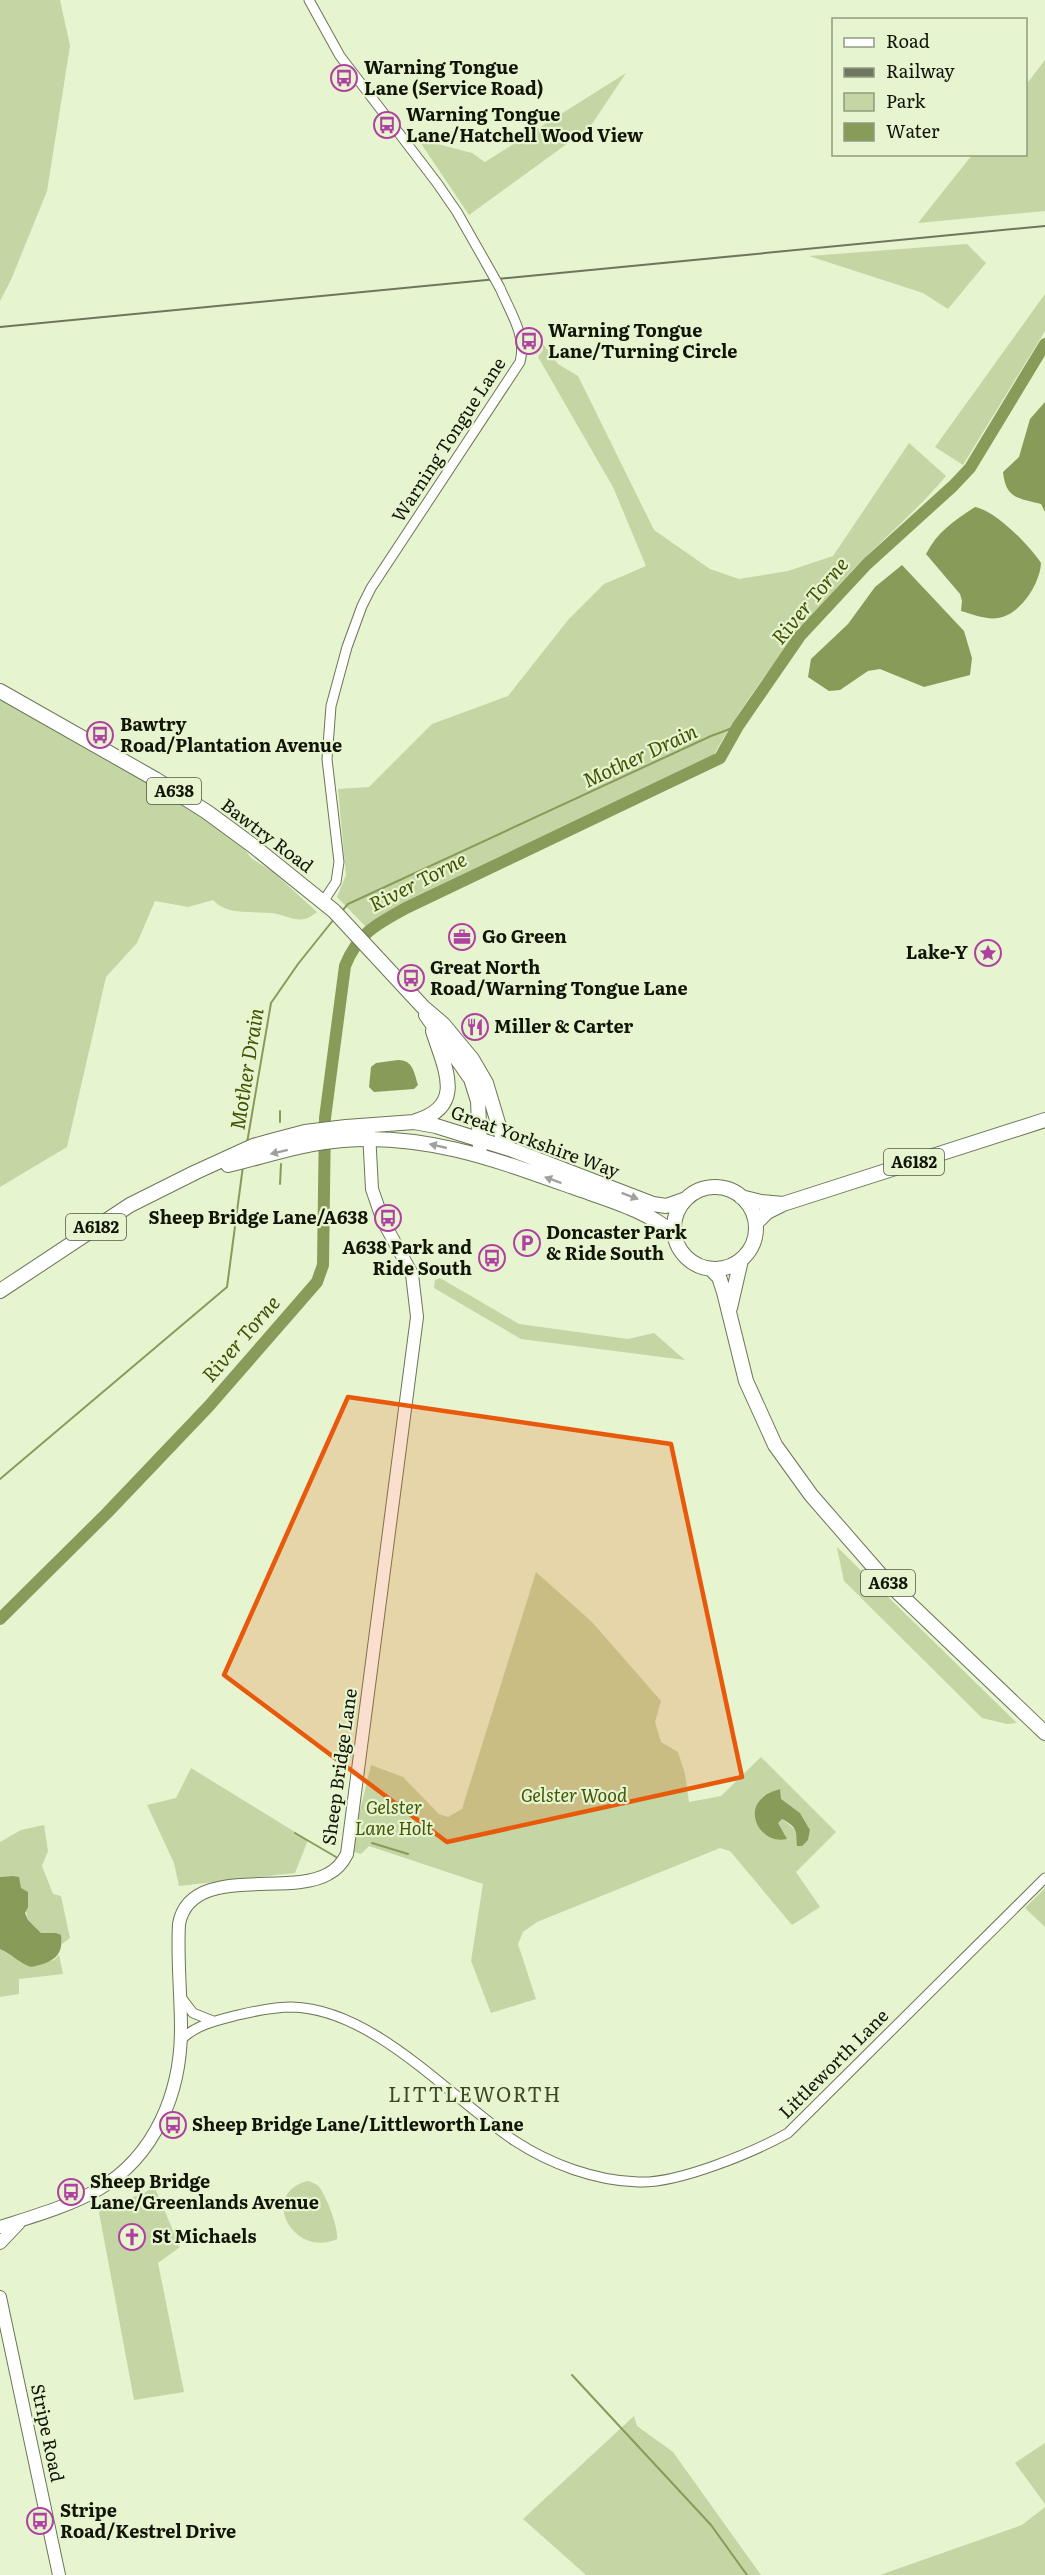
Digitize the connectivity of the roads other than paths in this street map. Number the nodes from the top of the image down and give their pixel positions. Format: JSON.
{"nodes":[{"id":1,"x":309,"y":0,"type":"edge"},
{"id":2,"x":0,"y":691,"type":"edge"},
{"id":3,"x":322,"y":902,"type":"junction"},
{"id":4,"x":423,"y":1007,"type":"junction"},
{"id":5,"x":432,"y":1025,"type":"junction"},
{"id":6,"x":496,"y":1119,"type":"junction"},
{"id":7,"x":1045,"y":1120,"type":"edge"},
{"id":8,"x":414,"y":1122,"type":"junction"},
{"id":9,"x":369,"y":1124,"type":"junction"},
{"id":10,"x":345,"y":1133,"type":"junction"},
{"id":11,"x":369,"y":1139,"type":"junction"},
{"id":12,"x":484,"y":1141,"type":"junction"},
{"id":13,"x":510,"y":1149,"type":"junction"},
{"id":14,"x":481,"y":1155,"type":"junction"},
{"id":15,"x":741,"y":1197,"type":"junction"},
{"id":16,"x":686,"y":1199,"type":"junction"},
{"id":17,"x":783,"y":1204,"type":"junction"},
{"id":18,"x":756,"y":1223,"type":"junction"},
{"id":19,"x":675,"y":1235,"type":"junction"},
{"id":20,"x":741,"y":1260,"type":"junction"},
{"id":21,"x":711,"y":1269,"type":"junction"},
{"id":22,"x":0,"y":1291,"type":"edge"},
{"id":23,"x":729,"y":1310,"type":"junction"},
{"id":24,"x":1045,"y":1733,"type":"edge"},
{"id":25,"x":1045,"y":1878,"type":"edge"},
{"id":26,"x":180,"y":1996,"type":"junction"},
{"id":27,"x":215,"y":2021,"type":"junction"},
{"id":28,"x":181,"y":2040,"type":"junction"},
{"id":29,"x":22,"y":2220,"type":"junction"},
{"id":30,"x":0,"y":2227,"type":"edge"},
{"id":31,"x":0,"y":2243,"type":"edge"},
{"id":32,"x":0,"y":2298,"type":"edge"},
{"id":33,"x":59,"y":2575,"type":"edge"}],
"edges":[{"from":1,"to":3,"type":"street","name":"Warning Tongue Lane","bridge":true},
{"from":2,"to":3,"type":"highway","name":"Bawtry Road","number":"A638"},
{"from":3,"to":4,"type":"highway","name":"Bawtry Road","number":"A638"},
{"from":4,"to":5,"type":"highway","name":"Bawtry Road","number":"A638"},
{"from":4,"to":6,"type":"highway","name":"Bawtry Road","number":"A638"},
{"from":5,"to":8,"type":"highway"},
{"from":5,"to":12,"type":"highway","name":"Bawtry Road","number":"A638"},
{"from":6,"to":12,"type":"highway","name":"Bawtry Road","number":"A638"},
{"from":6,"to":13,"type":"highway","name":"Bawtry Road","number":"A638"},
{"from":7,"to":17,"type":"highway","number":"A6182"},
{"from":8,"to":9,"type":"highway","name":"Great Yorkshire Way","number":"A6182"},
{"from":8,"to":12,"type":"highway","name":"Great Yorkshire Way","number":"A6182"},
{"from":9,"to":10,"type":"highway","name":"Great Yorkshire Way","number":"A6182"},
{"from":9,"to":11,"type":"main road","name":"Sheep Bridge Lane"},
{"from":10,"to":11,"type":"highway","name":"Great Yorkshire Way","number":"A6182"},
{"from":10,"to":22,"type":"highway","name":"Great Yorkshire Way","number":"A6182"},
{"from":14,"to":11,"type":"highway","name":"Great Yorkshire Way","number":"A6182","one_way":true},
{"from":11,"to":26,"type":"main road","name":"Sheep Bridge Lane"},
{"from":12,"to":13,"type":"highway","name":"Great Yorkshire Way","number":"A6182"},
{"from":12,"to":14,"type":"highway","name":"Bawtry Road","number":"A638"},
{"from":13,"to":16,"type":"highway","name":"Great Yorkshire Way","number":"A6182","one_way":true},
{"from":19,"to":14,"type":"highway","name":"Great Yorkshire Way","number":"A6182","one_way":true},
{"from":15,"to":16,"type":"highway"},
{"from":15,"to":17,"type":"highway","number":"A6182"},
{"from":15,"to":18,"type":"highway"},
{"from":16,"to":19,"type":"highway"},
{"from":17,"to":18,"type":"highway","number":"A6182"},
{"from":18,"to":20,"type":"highway"},
{"from":19,"to":21,"type":"highway"},
{"from":20,"to":21,"type":"highway"},
{"from":20,"to":23,"type":"highway","number":"A638"},
{"from":21,"to":23,"type":"highway","number":"A638"},
{"from":23,"to":24,"type":"highway","number":"A638"},
{"from":25,"to":27,"type":"street","name":"Littleworth Lane"},
{"from":26,"to":27,"type":"street"},
{"from":26,"to":28,"type":"main road","name":"Sheep Bridge Lane"},
{"from":27,"to":28,"type":"street","name":"Littleworth Lane"},
{"from":28,"to":29,"type":"main road","name":"Sheep Bridge Lane"},
{"from":29,"to":30,"type":"main road","name":"Sheep Bridge Lane"},
{"from":29,"to":31,"type":"main road","name":"Sheep Bridge Lane"},
{"from":32,"to":33,"type":"main road","name":"Stripe Road"}]}
